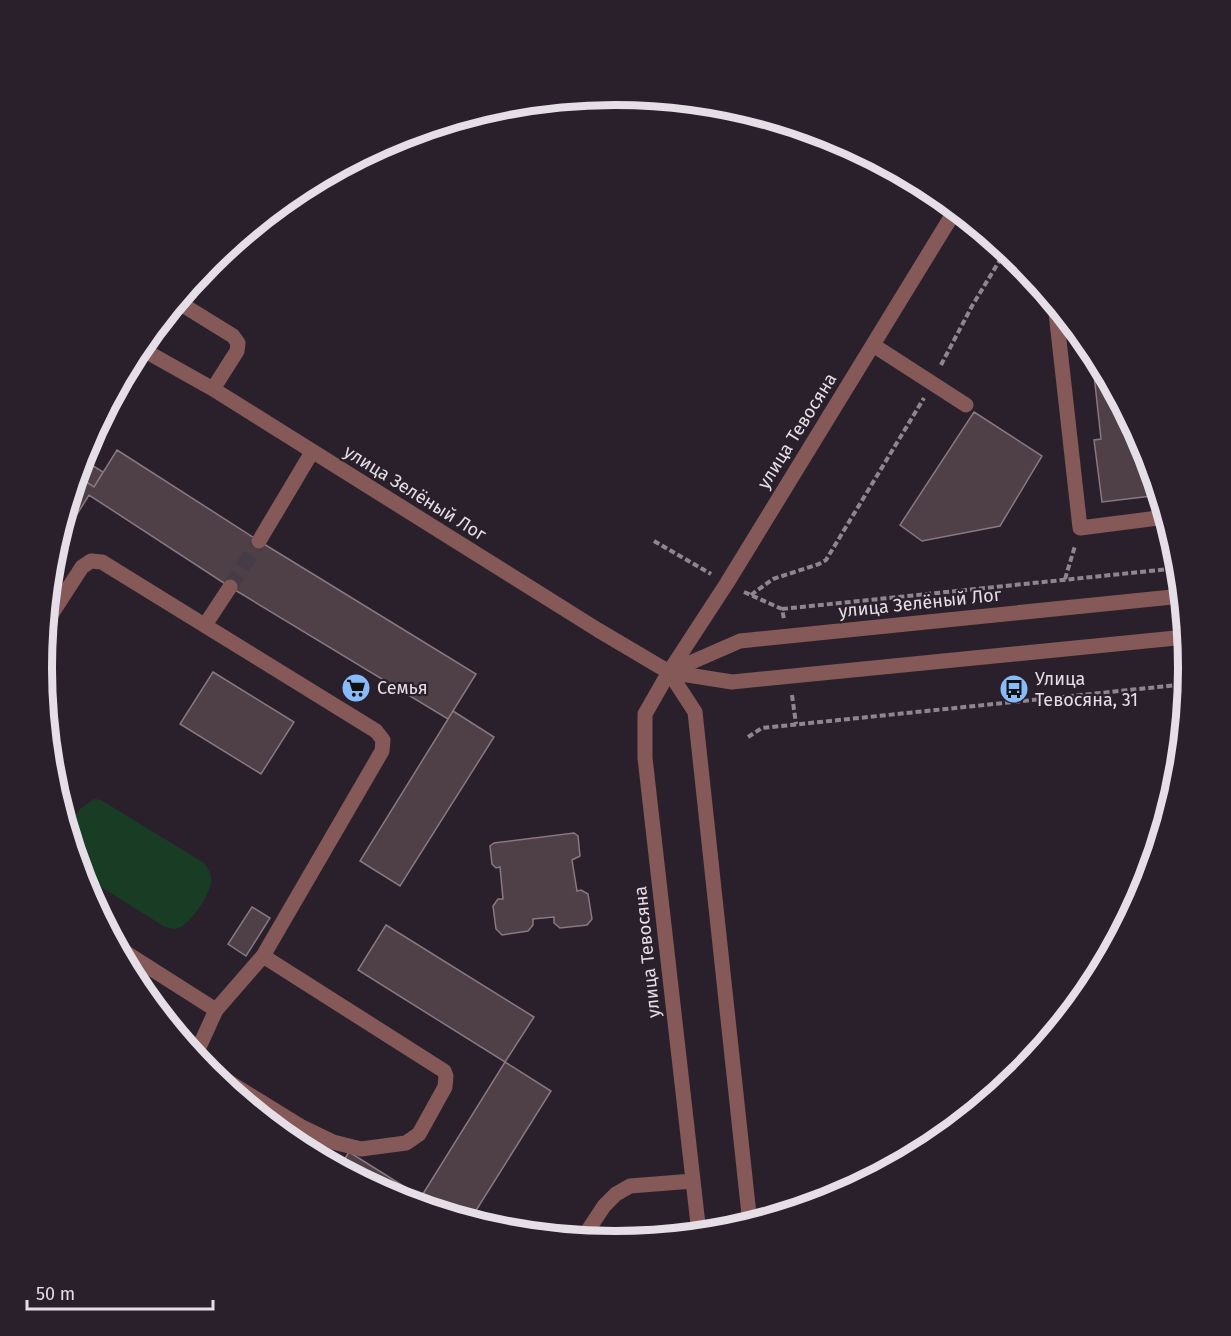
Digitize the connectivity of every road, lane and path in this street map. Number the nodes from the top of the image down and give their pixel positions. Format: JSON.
{"nodes":[{"id":1,"x":951,"y":216,"type":"edge"},
{"id":2,"x":1001,"y":258,"type":"edge"},
{"id":3,"x":185,"y":306,"type":"edge"},
{"id":4,"x":1057,"y":318,"type":"edge"},
{"id":5,"x":873,"y":345,"type":"junction"},
{"id":6,"x":149,"y":353,"type":"edge"},
{"id":7,"x":933,"y":384,"type":"junction"},
{"id":8,"x":213,"y":389,"type":"junction"},
{"id":9,"x":966,"y":405,"type":"dead end"},
{"id":10,"x":312,"y":452,"type":"junction"},
{"id":11,"x":1158,"y":518,"type":"edge"},
{"id":12,"x":1080,"y":528,"type":"junction"},
{"id":13,"x":259,"y":541,"type":"tunnel mouth"},
{"id":14,"x":654,"y":541,"type":"dead end"},
{"id":15,"x":1170,"y":569,"type":"edge"},
{"id":16,"x":1065,"y":580,"type":"junction"},
{"id":17,"x":727,"y":584,"type":"junction"},
{"id":18,"x":230,"y":586,"type":"tunnel mouth"},
{"id":19,"x":751,"y":595,"type":"junction"},
{"id":20,"x":1174,"y":597,"type":"edge"},
{"id":21,"x":56,"y":607,"type":"edge"},
{"id":22,"x":783,"y":609,"type":"junction"},
{"id":23,"x":206,"y":625,"type":"junction"},
{"id":24,"x":786,"y":636,"type":"junction"},
{"id":25,"x":1177,"y":638,"type":"edge"},
{"id":26,"x":669,"y":672,"type":"junction"},
{"id":27,"x":790,"y":676,"type":"junction"},
{"id":28,"x":1178,"y":685,"type":"edge"},
{"id":29,"x":796,"y":724,"type":"junction"},
{"id":30,"x":748,"y":737,"type":"dead end"},
{"id":31,"x":263,"y":956,"type":"junction"},
{"id":32,"x":133,"y":957,"type":"edge"},
{"id":33,"x":216,"y":1010,"type":"junction"},
{"id":34,"x":199,"y":1047,"type":"edge"},
{"id":35,"x":246,"y":1093,"type":"edge"},
{"id":36,"x":693,"y":1181,"type":"junction"},
{"id":37,"x":749,"y":1215,"type":"edge"},
{"id":38,"x":698,"y":1224,"type":"edge"},
{"id":39,"x":588,"y":1230,"type":"edge"}],
"edges":[{"from":1,"to":5,"type":"street","name":"улица Тевосяна"},
{"from":2,"to":7,"type":"path"},
{"from":3,"to":8,"type":"street"},
{"from":4,"to":12,"type":"street"},
{"from":5,"to":7,"type":"street"},
{"from":5,"to":17,"type":"street","name":"улица Тевосяна"},
{"from":6,"to":8,"type":"street","name":"улица Зелёный Лог"},
{"from":7,"to":9,"type":"street"},
{"from":7,"to":19,"type":"path"},
{"from":8,"to":10,"type":"street","name":"улица Зелёный Лог"},
{"from":10,"to":13,"type":"street"},
{"from":10,"to":26,"type":"street","name":"улица Зелёный Лог"},
{"from":11,"to":12,"type":"street"},
{"from":12,"to":16,"type":"path"},
{"from":14,"to":17,"type":"path"},
{"from":15,"to":16,"type":"path"},
{"from":16,"to":22,"type":"path"},
{"from":17,"to":19,"type":"path"},
{"from":17,"to":26,"type":"street","name":"улица Тевосяна"},
{"from":18,"to":23,"type":"street"},
{"from":19,"to":22,"type":"path"},
{"from":20,"to":24,"type":"street","name":"улица Зелёный Лог"},
{"from":21,"to":23,"type":"street"},
{"from":22,"to":24,"type":"path"},
{"from":23,"to":31,"type":"street"},
{"from":24,"to":26,"type":"street","name":"улица Зелёный Лог"},
{"from":25,"to":27,"type":"street","name":"улица Зелёный Лог"},
{"from":26,"to":27,"type":"street","name":"улица Зелёный Лог"},
{"from":26,"to":36,"type":"street","name":"улица Тевосяна"},
{"from":26,"to":37,"type":"street"},
{"from":27,"to":29,"type":"path"},
{"from":28,"to":29,"type":"path"},
{"from":29,"to":30,"type":"path"},
{"from":31,"to":33,"type":"street"},
{"from":31,"to":35,"type":"street"},
{"from":32,"to":33,"type":"street"},
{"from":33,"to":34,"type":"street"},
{"from":36,"to":38,"type":"street","name":"улица Тевосяна"},
{"from":36,"to":39,"type":"street"}]}
